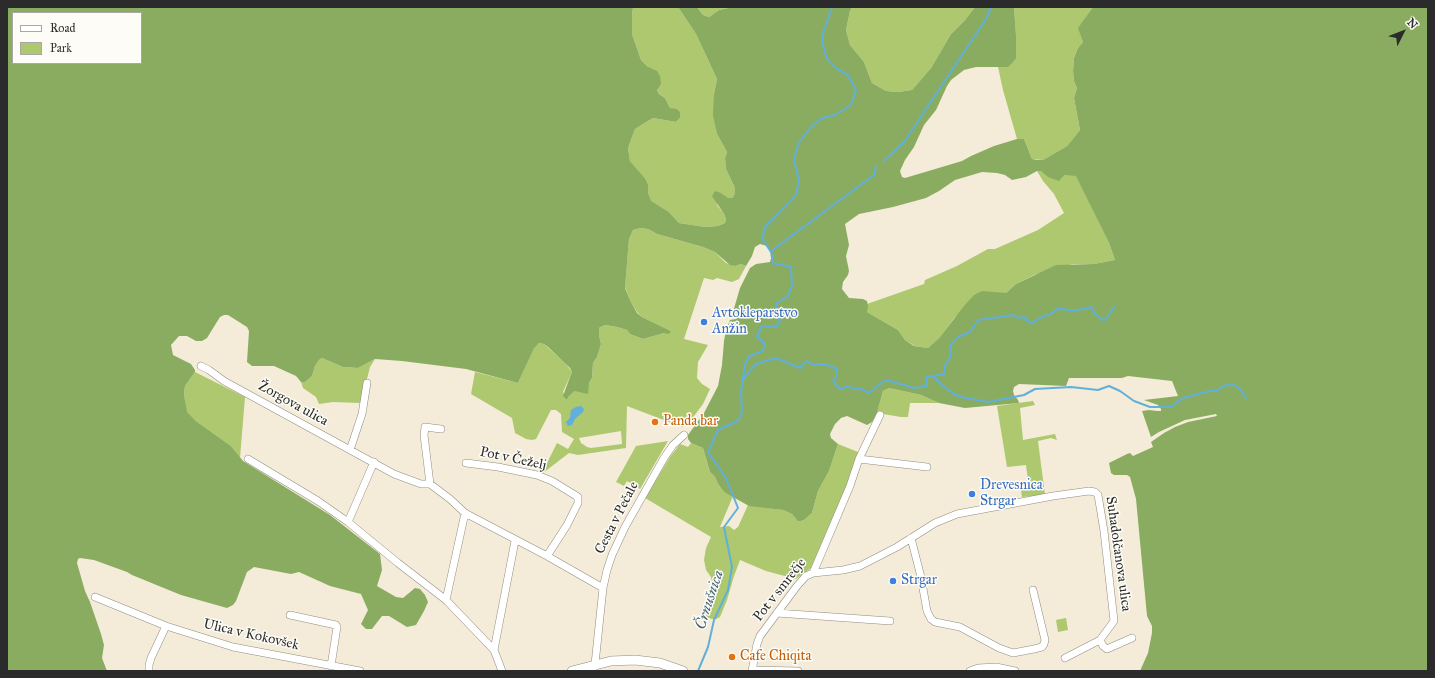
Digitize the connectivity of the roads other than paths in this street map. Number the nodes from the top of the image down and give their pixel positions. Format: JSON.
{"nodes":[{"id":1,"x":201,"y":366,"type":"dead end"},
{"id":2,"x":367,"y":383,"type":"dead end"},
{"id":3,"x":880,"y":415,"type":"dead end"},
{"id":4,"x":441,"y":429,"type":"dead end"},
{"id":5,"x":684,"y":435,"type":"dead end"},
{"id":6,"x":350,"y":450,"type":"junction"},
{"id":7,"x":248,"y":459,"type":"dead end"},
{"id":8,"x":859,"y":459,"type":"junction"},
{"id":9,"x":374,"y":462,"type":"junction"},
{"id":10,"x":466,"y":463,"type":"dead end"},
{"id":11,"x":927,"y":467,"type":"dead end"},
{"id":12,"x":430,"y":484,"type":"junction"},
{"id":13,"x":466,"y":513,"type":"junction"},
{"id":14,"x":348,"y":522,"type":"junction"},
{"id":15,"x":911,"y":538,"type":"junction"},
{"id":16,"x":515,"y":540,"type":"junction"},
{"id":17,"x":547,"y":556,"type":"junction"},
{"id":18,"x":812,"y":573,"type":"junction"},
{"id":19,"x":603,"y":588,"type":"junction"},
{"id":20,"x":1033,"y":590,"type":"dead end"},
{"id":21,"x":95,"y":597,"type":"dead end"},
{"id":22,"x":446,"y":600,"type":"junction"},
{"id":23,"x":777,"y":613,"type":"junction"},
{"id":24,"x":290,"y":615,"type":"dead end"},
{"id":25,"x":890,"y":621,"type":"dead end"},
{"id":26,"x":166,"y":626,"type":"junction"},
{"id":27,"x":1132,"y":638,"type":"dead end"},
{"id":28,"x":1100,"y":640,"type":"junction"},
{"id":29,"x":494,"y":650,"type":"junction"},
{"id":30,"x":1065,"y":658,"type":"dead end"},
{"id":31,"x":331,"y":666,"type":"junction"},
{"id":32,"x":594,"y":668,"type":"edge"},
{"id":33,"x":753,"y":670,"type":"edge"},
{"id":34,"x":971,"y":670,"type":"edge"},
{"id":35,"x":149,"y":671,"type":"edge"},
{"id":36,"x":360,"y":671,"type":"edge"},
{"id":37,"x":502,"y":671,"type":"edge"},
{"id":38,"x":572,"y":671,"type":"edge"},
{"id":39,"x":683,"y":671,"type":"edge"},
{"id":40,"x":798,"y":671,"type":"edge"},
{"id":41,"x":1015,"y":671,"type":"edge"}],
"edges":[{"from":1,"to":6,"type":"street","name":"Žorgova ulica"},
{"from":2,"to":6,"type":"street"},
{"from":3,"to":8,"type":"street","name":"Pot v smrečje"},
{"from":4,"to":12,"type":"street"},
{"from":5,"to":19,"type":"street","name":"Cesta v Pečale"},
{"from":6,"to":9,"type":"street","name":"Žorgova ulica"},
{"from":7,"to":14,"type":"street"},
{"from":8,"to":11,"type":"street"},
{"from":8,"to":18,"type":"street","name":"Pot v smrečje"},
{"from":9,"to":12,"type":"street","name":"Žorgova ulica"},
{"from":9,"to":14,"type":"street"},
{"from":10,"to":17,"type":"street","name":"Pot v Čeželj"},
{"from":12,"to":13,"type":"street","name":"Žorgova ulica"},
{"from":13,"to":16,"type":"street","name":"Žorgova ulica"},
{"from":13,"to":22,"type":"street"},
{"from":14,"to":22,"type":"street"},
{"from":15,"to":18,"type":"street","name":"Suhadolčanova ulica"},
{"from":15,"to":20,"type":"street"},
{"from":15,"to":28,"type":"street","name":"Suhadolčanova ulica"},
{"from":16,"to":17,"type":"street","name":"Žorgova ulica"},
{"from":16,"to":29,"type":"street"},
{"from":17,"to":19,"type":"street","name":"Žorgova ulica"},
{"from":18,"to":23,"type":"street","name":"Pot v smrečje"},
{"from":19,"to":32,"type":"street","name":"Cesta v Pečale"},
{"from":21,"to":26,"type":"street","name":"Ulica v Kokovšek"},
{"from":22,"to":29,"type":"street"},
{"from":23,"to":25,"type":"street"},
{"from":23,"to":33,"type":"street","name":"Pot v smrečje"},
{"from":24,"to":31,"type":"street","name":"Ulica v Kokovšek"},
{"from":26,"to":31,"type":"street","name":"Ulica v Kokovšek"},
{"from":26,"to":35,"type":"street"},
{"from":27,"to":28,"type":"street"},
{"from":28,"to":30,"type":"street","name":"Suhadolčanova ulica"},
{"from":29,"to":37,"type":"street"},
{"from":31,"to":36,"type":"street","name":"Ulica v Kokovšek"},
{"from":32,"to":38,"type":"street"},
{"from":32,"to":39,"type":"street"},
{"from":33,"to":40,"type":"street"},
{"from":34,"to":41,"type":"street"}]}
